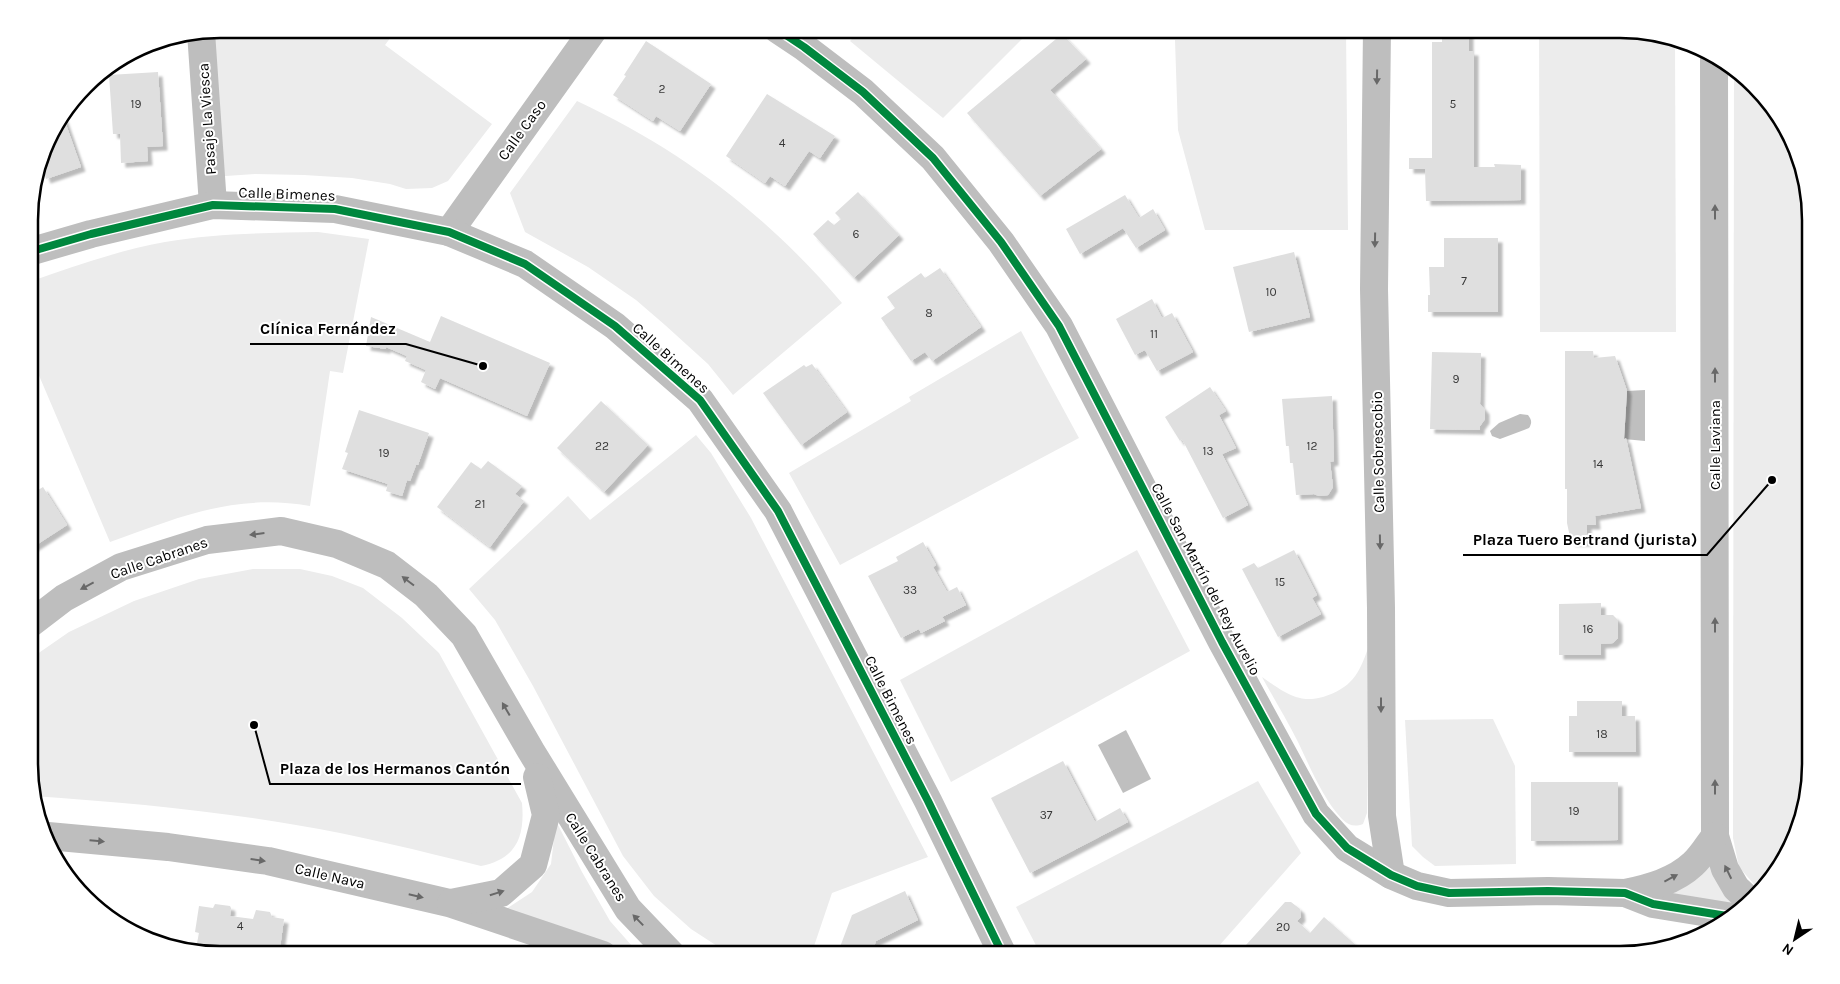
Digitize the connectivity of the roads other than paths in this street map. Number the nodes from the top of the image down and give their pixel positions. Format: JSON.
{"nodes":[{"id":1,"x":589,"y":38,"type":"edge"},
{"id":2,"x":796,"y":38,"type":"edge"},
{"id":3,"x":1377,"y":38,"type":"edge"},
{"id":4,"x":201,"y":39,"type":"edge"},
{"id":5,"x":1714,"y":63,"type":"edge"},
{"id":6,"x":213,"y":205,"type":"junction"},
{"id":7,"x":449,"y":232,"type":"junction"},
{"id":8,"x":38,"y":249,"type":"edge"},
{"id":9,"x":38,"y":618,"type":"edge"},
{"id":10,"x":531,"y":751,"type":"junction"},
{"id":11,"x":52,"y":836,"type":"edge"},
{"id":12,"x":1715,"y":836,"type":"junction"},
{"id":13,"x":1391,"y":875,"type":"junction"},
{"id":14,"x":1626,"y":892,"type":"junction"},
{"id":15,"x":1745,"y":897,"type":"edge"},
{"id":16,"x":449,"y":903,"type":"junction"},
{"id":17,"x":1723,"y":915,"type":"edge"},
{"id":18,"x":576,"y":946,"type":"edge"},
{"id":19,"x":663,"y":946,"type":"edge"},
{"id":20,"x":999,"y":946,"type":"edge"}],
"edges":[{"from":1,"to":7,"type":"street","name":"Calle Caso"},
{"from":2,"to":13,"type":"street","name":"Calle San Martín del Rey Aurelio"},
{"from":3,"to":13,"type":"street","name":"Calle Sobrescobio","one_way":true},
{"from":4,"to":6,"type":"street","name":"Pasaje La Viesca"},
{"from":12,"to":5,"type":"street","name":"Calle Laviana","one_way":true},
{"from":6,"to":7,"type":"street","name":"Calle Bimenes"},
{"from":6,"to":8,"type":"street","name":"Calle Bimenes"},
{"from":7,"to":20,"type":"street","name":"Calle Bimenes"},
{"from":10,"to":9,"type":"street","name":"Calle Cabranes","one_way":true},
{"from":16,"to":10,"type":"street","name":"Calle Cabranes","one_way":true},
{"from":19,"to":10,"type":"street","name":"Calle Cabranes","one_way":true},
{"from":11,"to":16,"type":"street","name":"Calle Nava","one_way":true},
{"from":14,"to":12,"type":"street","one_way":true},
{"from":15,"to":12,"type":"street","name":"Calle Laviana","one_way":true},
{"from":13,"to":14,"type":"street","name":"Calle San Martín del Rey Aurelio"},
{"from":14,"to":17,"type":"street","name":"Calle San Martín del Rey Aurelio"},
{"from":16,"to":18,"type":"street","name":"Calle Nava"}]}
